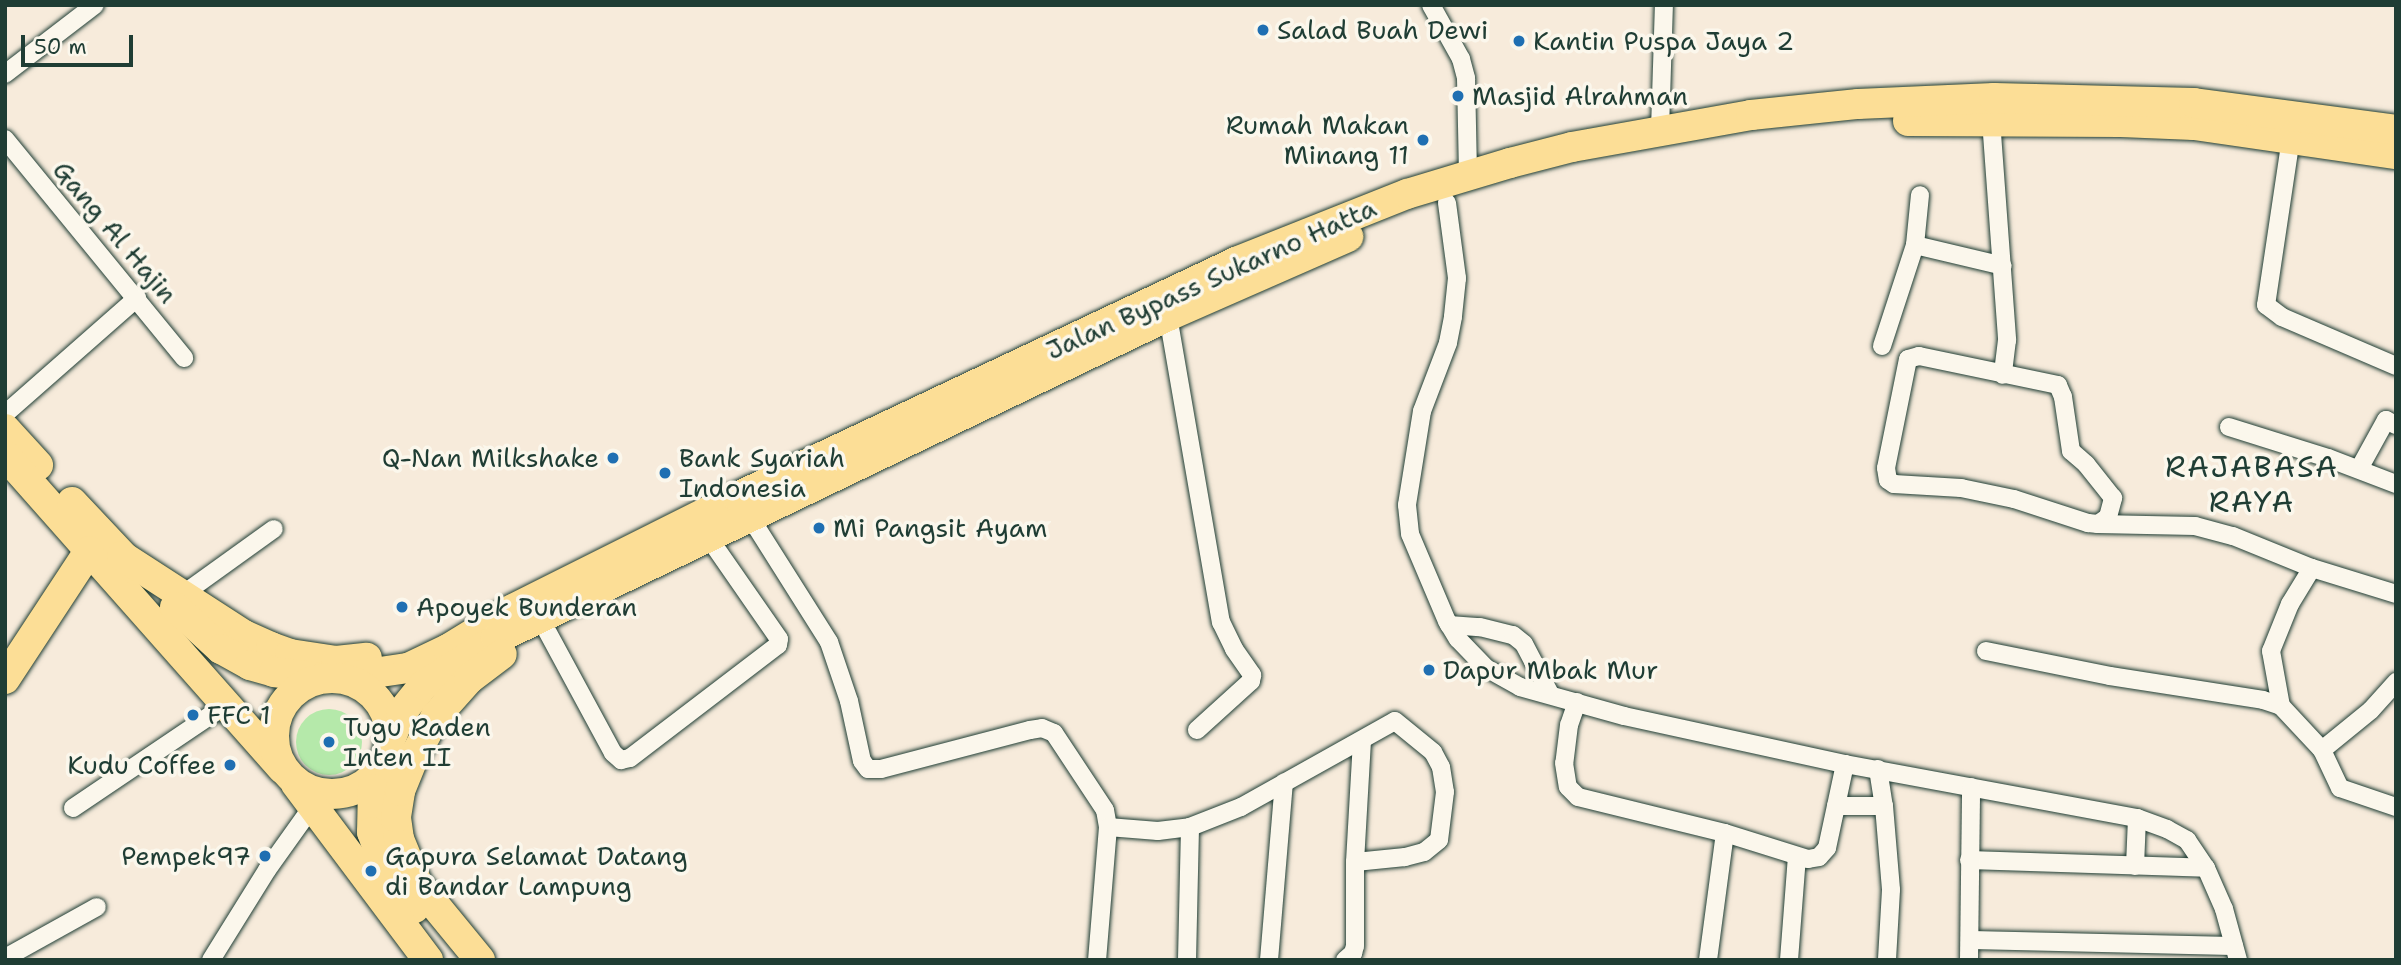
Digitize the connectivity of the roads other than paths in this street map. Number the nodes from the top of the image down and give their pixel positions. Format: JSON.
{"nodes":[{"id":1,"x":95,"y":5,"type":"edge"},
{"id":2,"x":1431,"y":5,"type":"edge"},
{"id":3,"x":1664,"y":5,"type":"edge"},
{"id":4,"x":5,"y":74,"type":"edge"},
{"id":5,"x":1991,"y":120,"type":"junction"},
{"id":6,"x":1660,"y":130,"type":"junction"},
{"id":7,"x":2396,"y":130,"type":"edge"},
{"id":8,"x":2291,"y":138,"type":"junction"},
{"id":9,"x":5,"y":139,"type":"edge"},
{"id":10,"x":2396,"y":154,"type":"edge"},
{"id":11,"x":1468,"y":175,"type":"junction"},
{"id":12,"x":1920,"y":195,"type":"dead end"},
{"id":13,"x":1447,"y":203,"type":"junction"},
{"id":14,"x":1915,"y":245,"type":"junction"},
{"id":15,"x":2003,"y":266,"type":"junction"},
{"id":16,"x":137,"y":298,"type":"junction"},
{"id":17,"x":1168,"y":316,"type":"junction"},
{"id":18,"x":1882,"y":346,"type":"dead end"},
{"id":19,"x":184,"y":358,"type":"dead end"},
{"id":20,"x":1046,"y":363,"type":"junction"},
{"id":21,"x":2396,"y":366,"type":"edge"},
{"id":22,"x":2003,"y":374,"type":"junction"},
{"id":23,"x":1009,"y":381,"type":"junction"},
{"id":24,"x":5,"y":414,"type":"edge"},
{"id":25,"x":2396,"y":425,"type":"edge"},
{"id":26,"x":2229,"y":427,"type":"dead end"},
{"id":27,"x":5,"y":429,"type":"edge"},
{"id":28,"x":5,"y":455,"type":"edge"},
{"id":29,"x":2359,"y":469,"type":"junction"},
{"id":30,"x":2396,"y":484,"type":"edge"},
{"id":31,"x":750,"y":517,"type":"junction"},
{"id":32,"x":2098,"y":524,"type":"junction"},
{"id":33,"x":274,"y":529,"type":"dead end"},
{"id":34,"x":708,"y":537,"type":"junction"},
{"id":35,"x":89,"y":551,"type":"junction"},
{"id":36,"x":122,"y":556,"type":"junction"},
{"id":37,"x":2312,"y":568,"type":"junction"},
{"id":38,"x":2396,"y":594,"type":"edge"},
{"id":39,"x":182,"y":595,"type":"junction"},
{"id":40,"x":528,"y":617,"type":"junction"},
{"id":41,"x":1449,"y":625,"type":"junction"},
{"id":42,"x":1986,"y":651,"type":"dead end"},
{"id":43,"x":330,"y":678,"type":"junction"},
{"id":44,"x":5,"y":680,"type":"edge"},
{"id":45,"x":2396,"y":682,"type":"edge"},
{"id":46,"x":1549,"y":694,"type":"junction"},
{"id":47,"x":1577,"y":702,"type":"junction"},
{"id":48,"x":228,"y":704,"type":"junction"},
{"id":49,"x":2281,"y":706,"type":"junction"},
{"id":50,"x":1197,"y":730,"type":"dead end"},
{"id":51,"x":1362,"y":741,"type":"junction"},
{"id":52,"x":2322,"y":750,"type":"junction"},
{"id":53,"x":386,"y":752,"type":"junction"},
{"id":54,"x":1845,"y":764,"type":"junction"},
{"id":55,"x":1878,"y":769,"type":"junction"},
{"id":56,"x":1284,"y":783,"type":"junction"},
{"id":57,"x":297,"y":785,"type":"junction"},
{"id":58,"x":1971,"y":787,"type":"junction"},
{"id":59,"x":1836,"y":806,"type":"junction"},
{"id":60,"x":1884,"y":806,"type":"junction"},
{"id":61,"x":2396,"y":807,"type":"edge"},
{"id":62,"x":73,"y":808,"type":"dead end"},
{"id":63,"x":2137,"y":818,"type":"junction"},
{"id":64,"x":1108,"y":827,"type":"junction"},
{"id":65,"x":1190,"y":827,"type":"junction"},
{"id":66,"x":1725,"y":833,"type":"junction"},
{"id":67,"x":1797,"y":856,"type":"junction"},
{"id":68,"x":1969,"y":860,"type":"junction"},
{"id":69,"x":1355,"y":862,"type":"junction"},
{"id":70,"x":2135,"y":866,"type":"junction"},
{"id":71,"x":2206,"y":867,"type":"junction"},
{"id":72,"x":97,"y":907,"type":"dead end"},
{"id":73,"x":1970,"y":940,"type":"junction"},
{"id":74,"x":2236,"y":953,"type":"edge"},
{"id":75,"x":5,"y":958,"type":"edge"},
{"id":76,"x":211,"y":960,"type":"edge"},
{"id":77,"x":428,"y":960,"type":"edge"},
{"id":78,"x":458,"y":960,"type":"edge"},
{"id":79,"x":480,"y":960,"type":"edge"},
{"id":80,"x":1097,"y":960,"type":"edge"},
{"id":81,"x":1187,"y":960,"type":"edge"},
{"id":82,"x":1269,"y":960,"type":"edge"},
{"id":83,"x":1345,"y":960,"type":"edge"},
{"id":84,"x":1708,"y":960,"type":"edge"},
{"id":85,"x":1789,"y":960,"type":"edge"},
{"id":86,"x":1887,"y":960,"type":"edge"},
{"id":87,"x":1969,"y":960,"type":"edge"}],
"edges":[{"from":1,"to":4,"type":"street"},
{"from":2,"to":11,"type":"street"},
{"from":3,"to":6,"type":"street"},
{"from":5,"to":8,"type":"highway","name":"Jalan Bypass Sukarno Hatta"},
{"from":5,"to":13,"type":"highway","name":"Jalan Bypass Sukarno Hatta"},
{"from":5,"to":15,"type":"street"},
{"from":6,"to":7,"type":"highway","name":"Jalan Bypass Sukarno Hatta"},
{"from":6,"to":11,"type":"highway","name":"Jalan Bypass Sukarno Hatta"},
{"from":8,"to":10,"type":"highway","name":"Jalan Bypass Sukarno Hatta"},
{"from":8,"to":21,"type":"street"},
{"from":9,"to":16,"type":"street","name":"Gang Al Hajin"},
{"from":11,"to":20,"type":"highway","name":"Jalan Bypass Sukarno Hatta"},
{"from":12,"to":14,"type":"street"},
{"from":13,"to":17,"type":"highway","name":"Jalan Bypass Sukarno Hatta"},
{"from":13,"to":41,"type":"street"},
{"from":14,"to":15,"type":"street"},
{"from":14,"to":18,"type":"street"},
{"from":15,"to":22,"type":"street"},
{"from":16,"to":19,"type":"street","name":"Gang Al Hajin"},
{"from":16,"to":24,"type":"street"},
{"from":17,"to":20,"type":"highway","name":"Jalan Bypass Sukarno Hatta"},
{"from":17,"to":50,"type":"street"},
{"from":20,"to":23,"type":"highway","name":"Jalan Bypass Sukarno Hatta"},
{"from":22,"to":32,"type":"street"},
{"from":22,"to":32,"type":"street"},
{"from":23,"to":31,"type":"highway","name":"Jalan Bypass Sukarno Hatta"},
{"from":23,"to":40,"type":"highway","name":"Jalan Bypass Sukarno Hatta"},
{"from":25,"to":29,"type":"street"},
{"from":26,"to":29,"type":"street"},
{"from":27,"to":36,"type":"highway"},
{"from":28,"to":35,"type":"highway"},
{"from":29,"to":30,"type":"street"},
{"from":31,"to":34,"type":"highway","name":"Jalan Bypass Sukarno Hatta"},
{"from":31,"to":64,"type":"street"},
{"from":32,"to":37,"type":"street"},
{"from":33,"to":39,"type":"street"},
{"from":34,"to":40,"type":"highway","name":"Jalan Bypass Sukarno Hatta"},
{"from":34,"to":40,"type":"street"},
{"from":35,"to":44,"type":"highway"},
{"from":35,"to":48,"type":"highway"},
{"from":36,"to":39,"type":"highway"},
{"from":36,"to":43,"type":"highway"},
{"from":37,"to":38,"type":"street"},
{"from":37,"to":49,"type":"street"},
{"from":39,"to":40,"type":"highway"},
{"from":40,"to":43,"type":"highway","name":"Jalan Bypass Sukarno Hatta"},
{"from":40,"to":53,"type":"highway","name":"Jalan Bypass Sukarno Hatta"},
{"from":40,"to":79,"type":"highway"},
{"from":41,"to":46,"type":"street"},
{"from":41,"to":46,"type":"street"},
{"from":42,"to":49,"type":"street"},
{"from":43,"to":53,"type":"highway"},
{"from":43,"to":57,"type":"highway"},
{"from":45,"to":52,"type":"street"},
{"from":46,"to":47,"type":"street"},
{"from":47,"to":54,"type":"street"},
{"from":47,"to":66,"type":"street"},
{"from":48,"to":57,"type":"highway"},
{"from":48,"to":62,"type":"street"},
{"from":49,"to":52,"type":"street"},
{"from":51,"to":56,"type":"street"},
{"from":51,"to":69,"type":"street"},
{"from":51,"to":69,"type":"street"},
{"from":52,"to":61,"type":"street"},
{"from":53,"to":57,"type":"highway"},
{"from":53,"to":78,"type":"highway","name":"Jalan Bypass Sukarno Hatta"},
{"from":54,"to":55,"type":"street"},
{"from":54,"to":59,"type":"street"},
{"from":55,"to":58,"type":"street"},
{"from":55,"to":60,"type":"street"},
{"from":56,"to":65,"type":"street"},
{"from":56,"to":82,"type":"street"},
{"from":57,"to":76,"type":"street"},
{"from":57,"to":77,"type":"highway"},
{"from":58,"to":63,"type":"street"},
{"from":58,"to":68,"type":"street"},
{"from":59,"to":60,"type":"street"},
{"from":59,"to":67,"type":"street"},
{"from":60,"to":86,"type":"street"},
{"from":63,"to":70,"type":"street"},
{"from":63,"to":71,"type":"street"},
{"from":64,"to":65,"type":"street"},
{"from":64,"to":80,"type":"street"},
{"from":65,"to":81,"type":"street"},
{"from":66,"to":67,"type":"street"},
{"from":66,"to":84,"type":"street"},
{"from":67,"to":85,"type":"street"},
{"from":68,"to":70,"type":"street"},
{"from":68,"to":73,"type":"street"},
{"from":69,"to":83,"type":"street"},
{"from":70,"to":71,"type":"street"},
{"from":71,"to":74,"type":"street"},
{"from":72,"to":75,"type":"street"},
{"from":73,"to":74,"type":"street"},
{"from":73,"to":87,"type":"street"}]}
